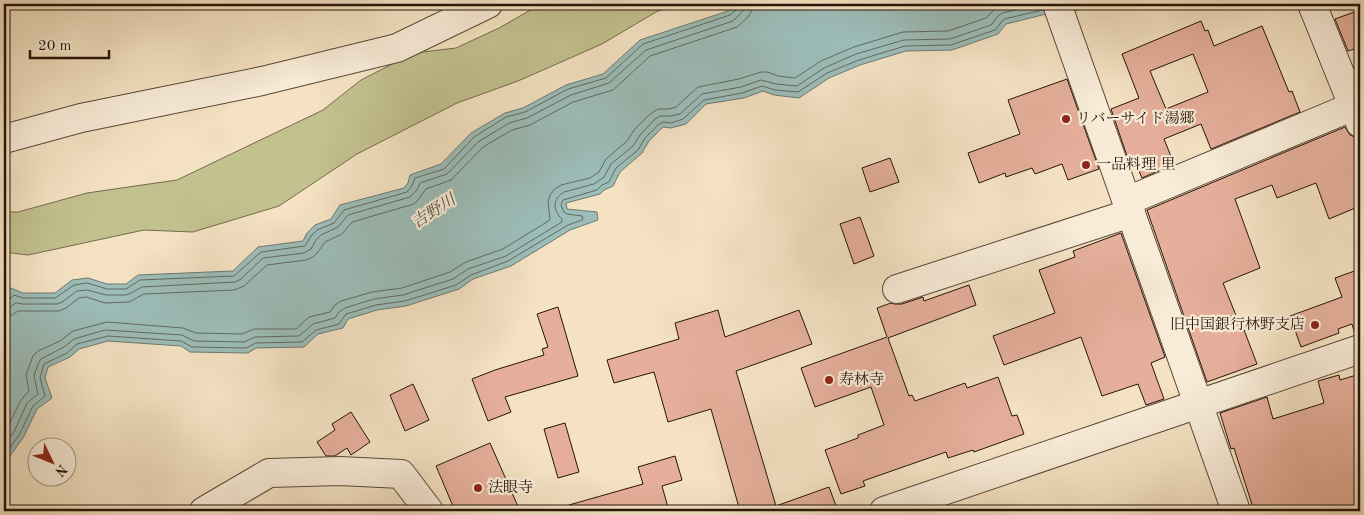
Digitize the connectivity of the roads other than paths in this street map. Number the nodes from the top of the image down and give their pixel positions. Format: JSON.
{"nodes":[{"id":1,"x":488,"y":4,"type":"edge"},
{"id":2,"x":1057,"y":4,"type":"edge"},
{"id":3,"x":1316,"y":5,"type":"edge"},
{"id":4,"x":1357,"y":114,"type":"edge"},
{"id":5,"x":4,"y":139,"type":"edge"},
{"id":6,"x":1129,"y":207,"type":"junction"},
{"id":7,"x":898,"y":289,"type":"dead end"},
{"id":8,"x":1360,"y":349,"type":"edge"},
{"id":9,"x":1198,"y":404,"type":"junction"},
{"id":10,"x":204,"y":511,"type":"edge"},
{"id":11,"x":429,"y":511,"type":"edge"},
{"id":12,"x":884,"y":511,"type":"edge"},
{"id":13,"x":1236,"y":511,"type":"edge"}],
"edges":[{"from":1,"to":5,"type":"street"},
{"from":2,"to":6,"type":"street"},
{"from":3,"to":4,"type":"street"},
{"from":4,"to":6,"type":"street"},
{"from":6,"to":7,"type":"street"},
{"from":6,"to":9,"type":"street"},
{"from":8,"to":9,"type":"street"},
{"from":9,"to":12,"type":"street"},
{"from":9,"to":13,"type":"street"},
{"from":10,"to":11,"type":"street"}]}
